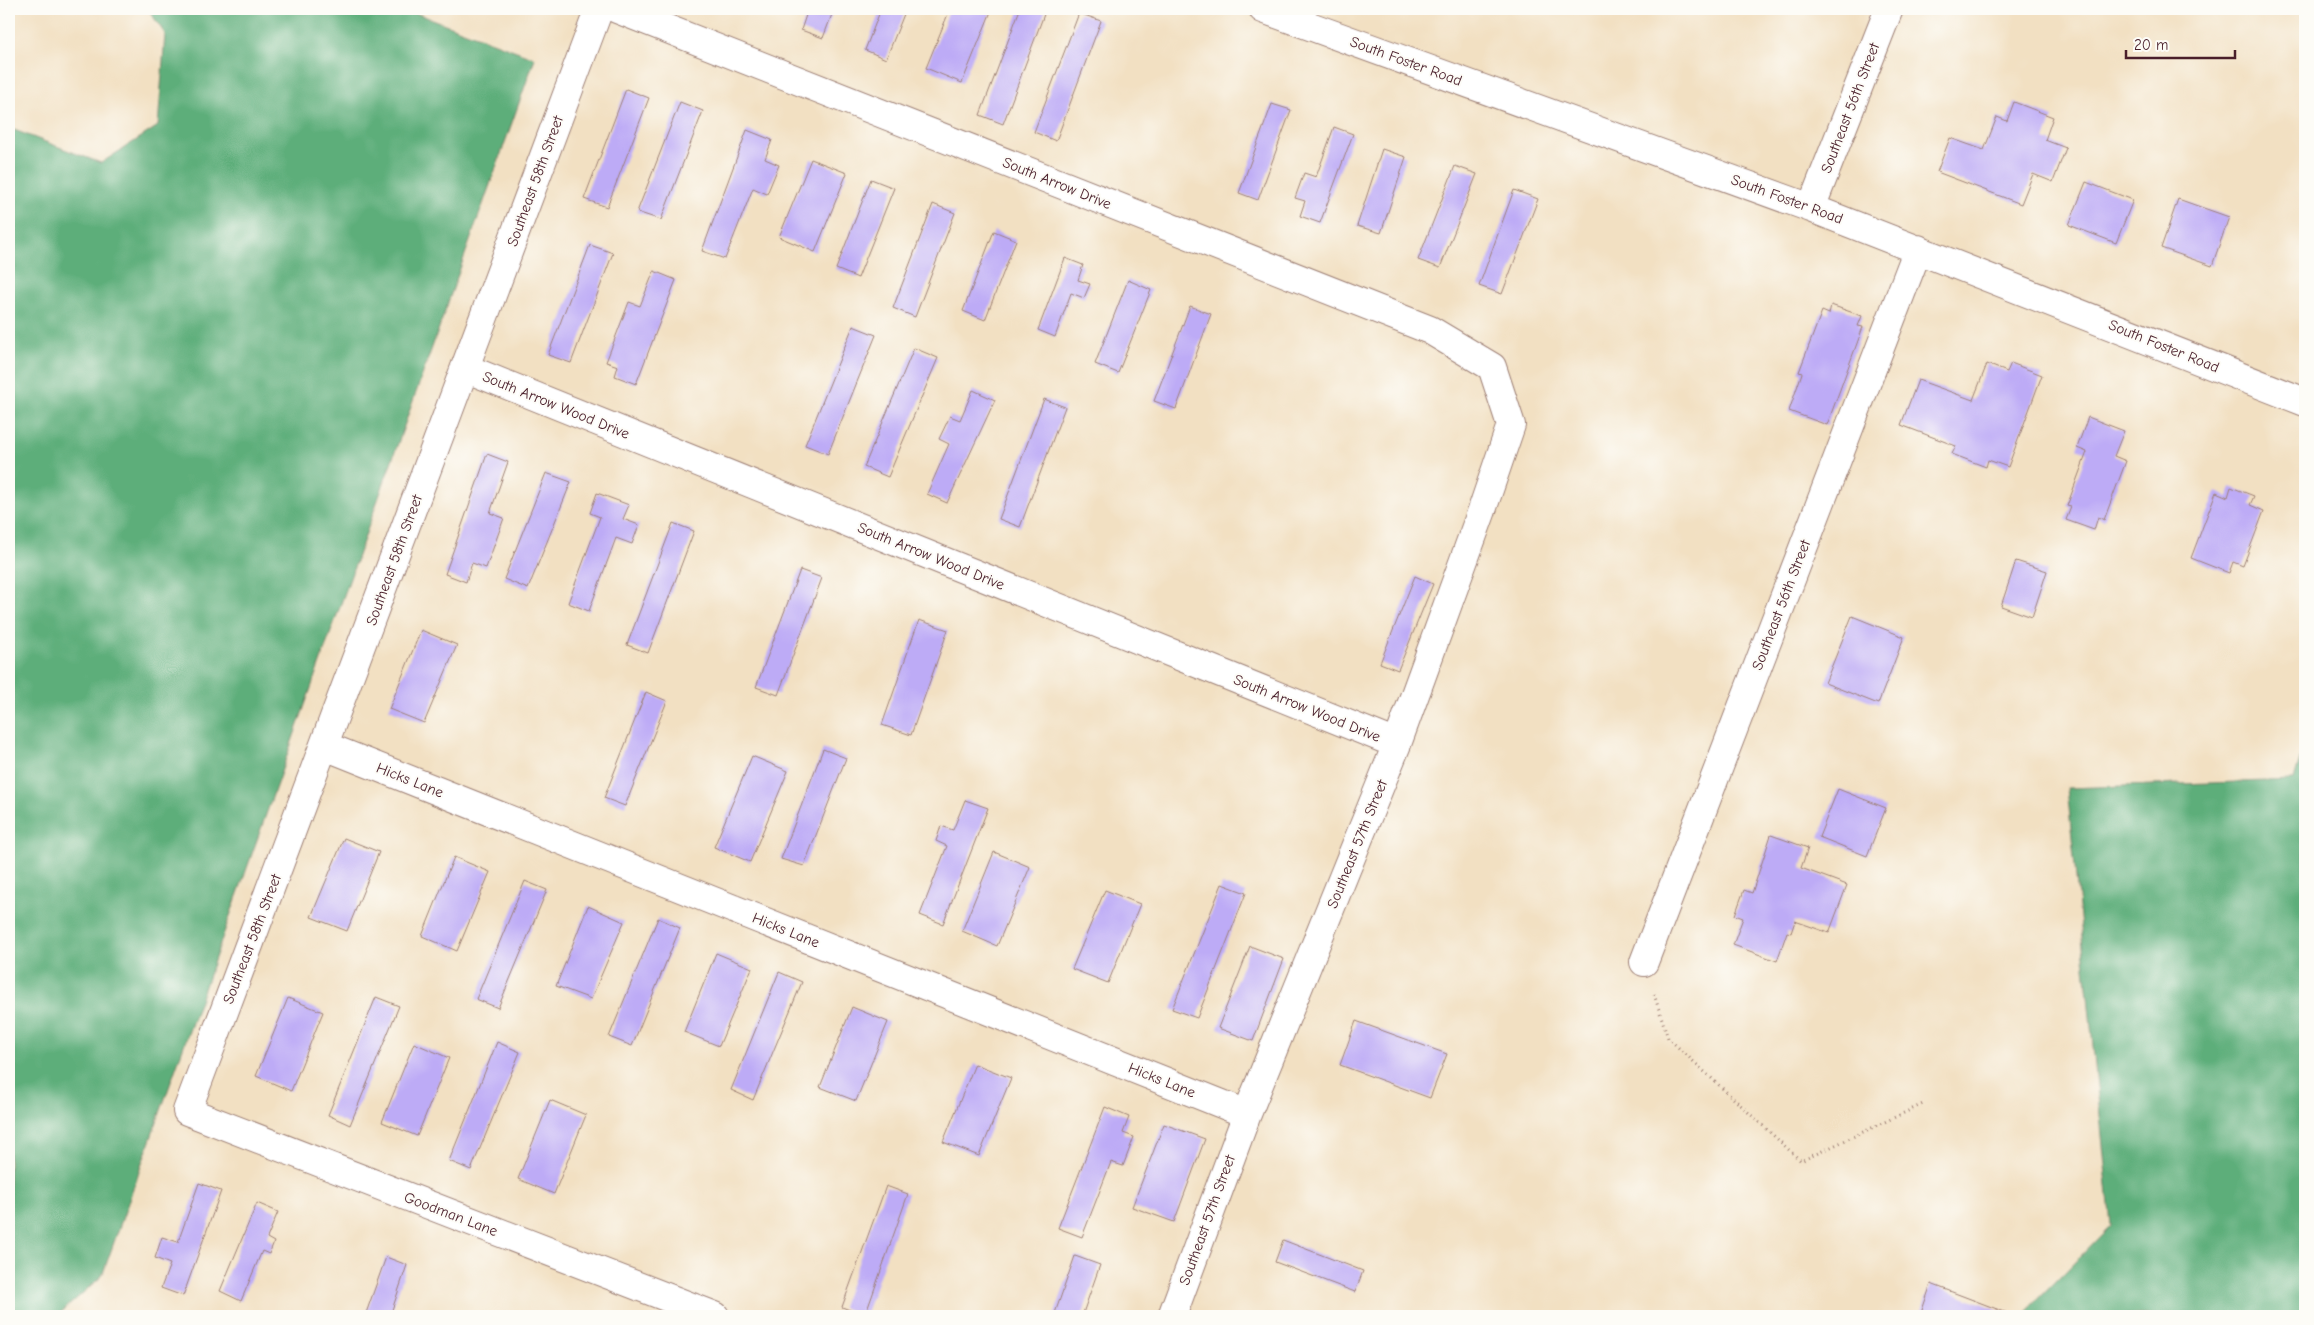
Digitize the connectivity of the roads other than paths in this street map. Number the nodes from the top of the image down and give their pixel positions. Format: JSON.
{"nodes":[{"id":1,"x":599,"y":9,"type":"edge"},
{"id":2,"x":617,"y":9,"type":"edge"},
{"id":3,"x":1263,"y":9,"type":"edge"},
{"id":4,"x":1889,"y":9,"type":"edge"},
{"id":5,"x":1812,"y":208,"type":"junction"},
{"id":6,"x":1918,"y":249,"type":"junction"},
{"id":7,"x":1492,"y":367,"type":"joint"},
{"id":8,"x":465,"y":368,"type":"junction"},
{"id":9,"x":2305,"y":402,"type":"edge"},
{"id":10,"x":1397,"y":744,"type":"junction"},
{"id":11,"x":325,"y":746,"type":"junction"},
{"id":12,"x":1644,"y":962,"type":"road end"},
{"id":13,"x":187,"y":1111,"type":"joint"},
{"id":14,"x":1246,"y":1114,"type":"junction"},
{"id":15,"x":715,"y":1316,"type":"edge"},
{"id":16,"x":1172,"y":1316,"type":"edge"}],
"edges":[{"from":1,"to":8,"type":"street","name":"Southeast 58th Street"},
{"from":2,"to":7,"type":"street","name":"South Arrow Drive"},
{"from":3,"to":5,"type":"street","name":"South Foster Road"},
{"from":4,"to":5,"type":"street","name":"Southeast 56th Street"},
{"from":5,"to":6,"type":"street","name":"South Foster Road"},
{"from":6,"to":9,"type":"street","name":"South Foster Road"},
{"from":6,"to":12,"type":"street","name":"Southeast 56th Street"},
{"from":7,"to":10,"type":"street","name":"Southeast 57th Street"},
{"from":8,"to":10,"type":"street","name":"South Arrow Wood Drive"},
{"from":8,"to":11,"type":"street","name":"Southeast 58th Street"},
{"from":10,"to":14,"type":"street","name":"Southeast 57th Street"},
{"from":11,"to":13,"type":"street","name":"Southeast 58th Street"},
{"from":11,"to":14,"type":"street","name":"Hicks Lane"},
{"from":13,"to":15,"type":"street","name":"Goodman Lane"},
{"from":14,"to":16,"type":"street","name":"Southeast 57th Street"}]}
